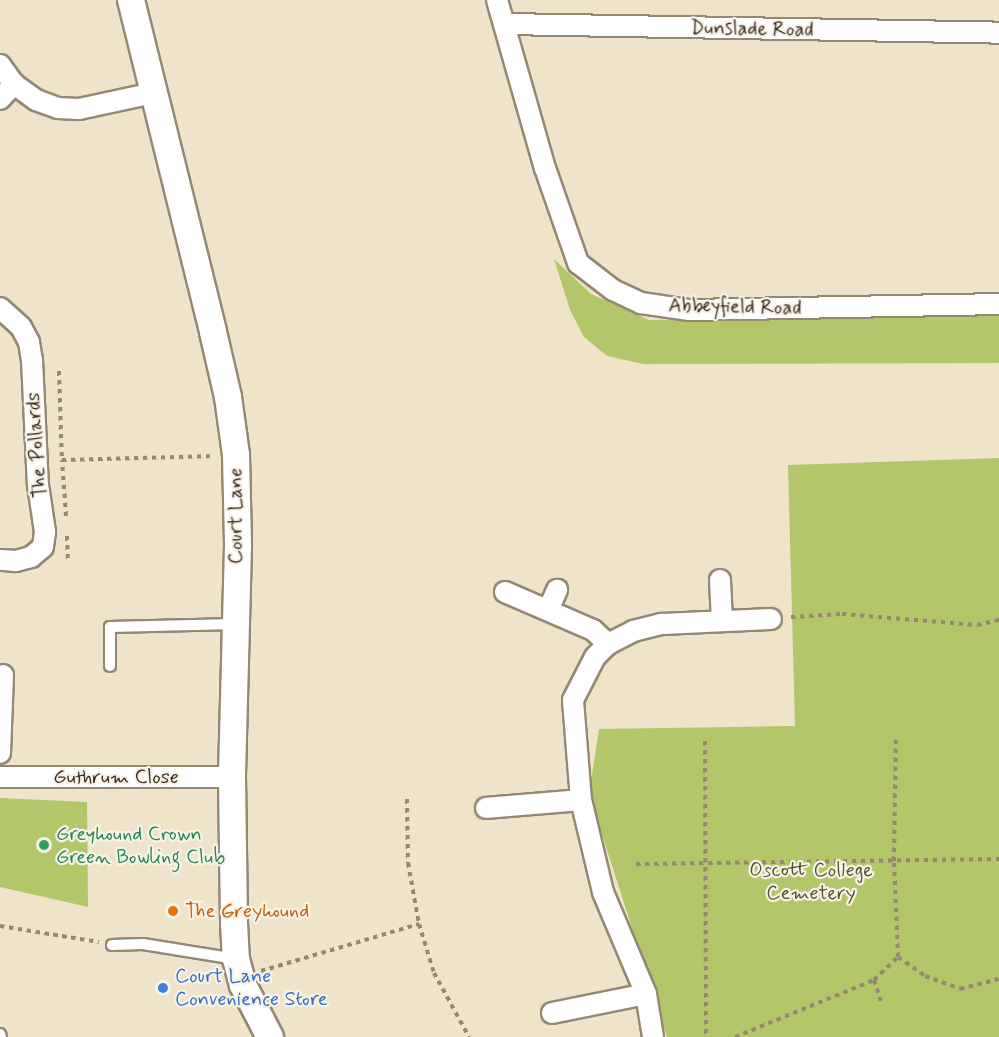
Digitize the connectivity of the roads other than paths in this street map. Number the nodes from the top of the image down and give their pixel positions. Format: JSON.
{"nodes":[{"id":1,"x":131,"y":0,"type":"edge"},
{"id":2,"x":497,"y":0,"type":"edge"},
{"id":3,"x":504,"y":24,"type":"junction"},
{"id":4,"x":999,"y":33,"type":"edge"},
{"id":5,"x":0,"y":66,"type":"edge"},
{"id":6,"x":14,"y":84,"type":"junction"},
{"id":7,"x":153,"y":93,"type":"junction"},
{"id":8,"x":0,"y":99,"type":"edge"},
{"id":9,"x":999,"y":304,"type":"edge"},
{"id":10,"x":0,"y":308,"type":"edge"},
{"id":11,"x":0,"y":560,"type":"edge"},
{"id":12,"x":720,"y":580,"type":"dead end"},
{"id":13,"x":557,"y":590,"type":"dead end"},
{"id":14,"x":505,"y":592,"type":"dead end"},
{"id":15,"x":549,"y":608,"type":"junction"},
{"id":16,"x":771,"y":619,"type":"road end"},
{"id":17,"x":722,"y":621,"type":"junction"},
{"id":18,"x":235,"y":624,"type":"junction"},
{"id":19,"x":608,"y":644,"type":"junction"},
{"id":20,"x":110,"y":666,"type":"dead end"},
{"id":21,"x":3,"y":675,"type":"dead end"},
{"id":22,"x":0,"y":753,"type":"edge"},
{"id":23,"x":0,"y":777,"type":"edge"},
{"id":24,"x":232,"y":777,"type":"junction"},
{"id":25,"x":581,"y":800,"type":"junction"},
{"id":26,"x":486,"y":808,"type":"dead end"},
{"id":27,"x":112,"y":945,"type":"road end"},
{"id":28,"x":238,"y":968,"type":"junction"},
{"id":29,"x":646,"y":994,"type":"junction"},
{"id":30,"x":552,"y":1013,"type":"dead end"},
{"id":31,"x":270,"y":1037,"type":"edge"},
{"id":32,"x":653,"y":1037,"type":"edge"}],
"edges":[{"from":1,"to":7,"type":"street","name":"Court Lane"},
{"from":2,"to":3,"type":"street","name":"Abbeyfield Road"},
{"from":3,"to":4,"type":"street","name":"Dunslade Road"},
{"from":3,"to":9,"type":"street","name":"Abbeyfield Road"},
{"from":5,"to":6,"type":"street"},
{"from":6,"to":7,"type":"street"},
{"from":6,"to":8,"type":"street"},
{"from":7,"to":18,"type":"street","name":"Court Lane"},
{"from":10,"to":11,"type":"street","name":"The Pollards"},
{"from":12,"to":17,"type":"street"},
{"from":13,"to":15,"type":"street"},
{"from":14,"to":15,"type":"street"},
{"from":15,"to":19,"type":"street"},
{"from":16,"to":17,"type":"street"},
{"from":17,"to":19,"type":"street"},
{"from":18,"to":20,"type":"lane"},
{"from":18,"to":24,"type":"street","name":"Court Lane"},
{"from":19,"to":25,"type":"street"},
{"from":21,"to":22,"type":"street"},
{"from":23,"to":24,"type":"street","name":"Guthrum Close"},
{"from":24,"to":28,"type":"street","name":"Court Lane"},
{"from":25,"to":26,"type":"street"},
{"from":25,"to":29,"type":"street"},
{"from":27,"to":28,"type":"lane"},
{"from":28,"to":31,"type":"street","name":"Court Lane"},
{"from":29,"to":30,"type":"street"},
{"from":29,"to":32,"type":"street"}]}
